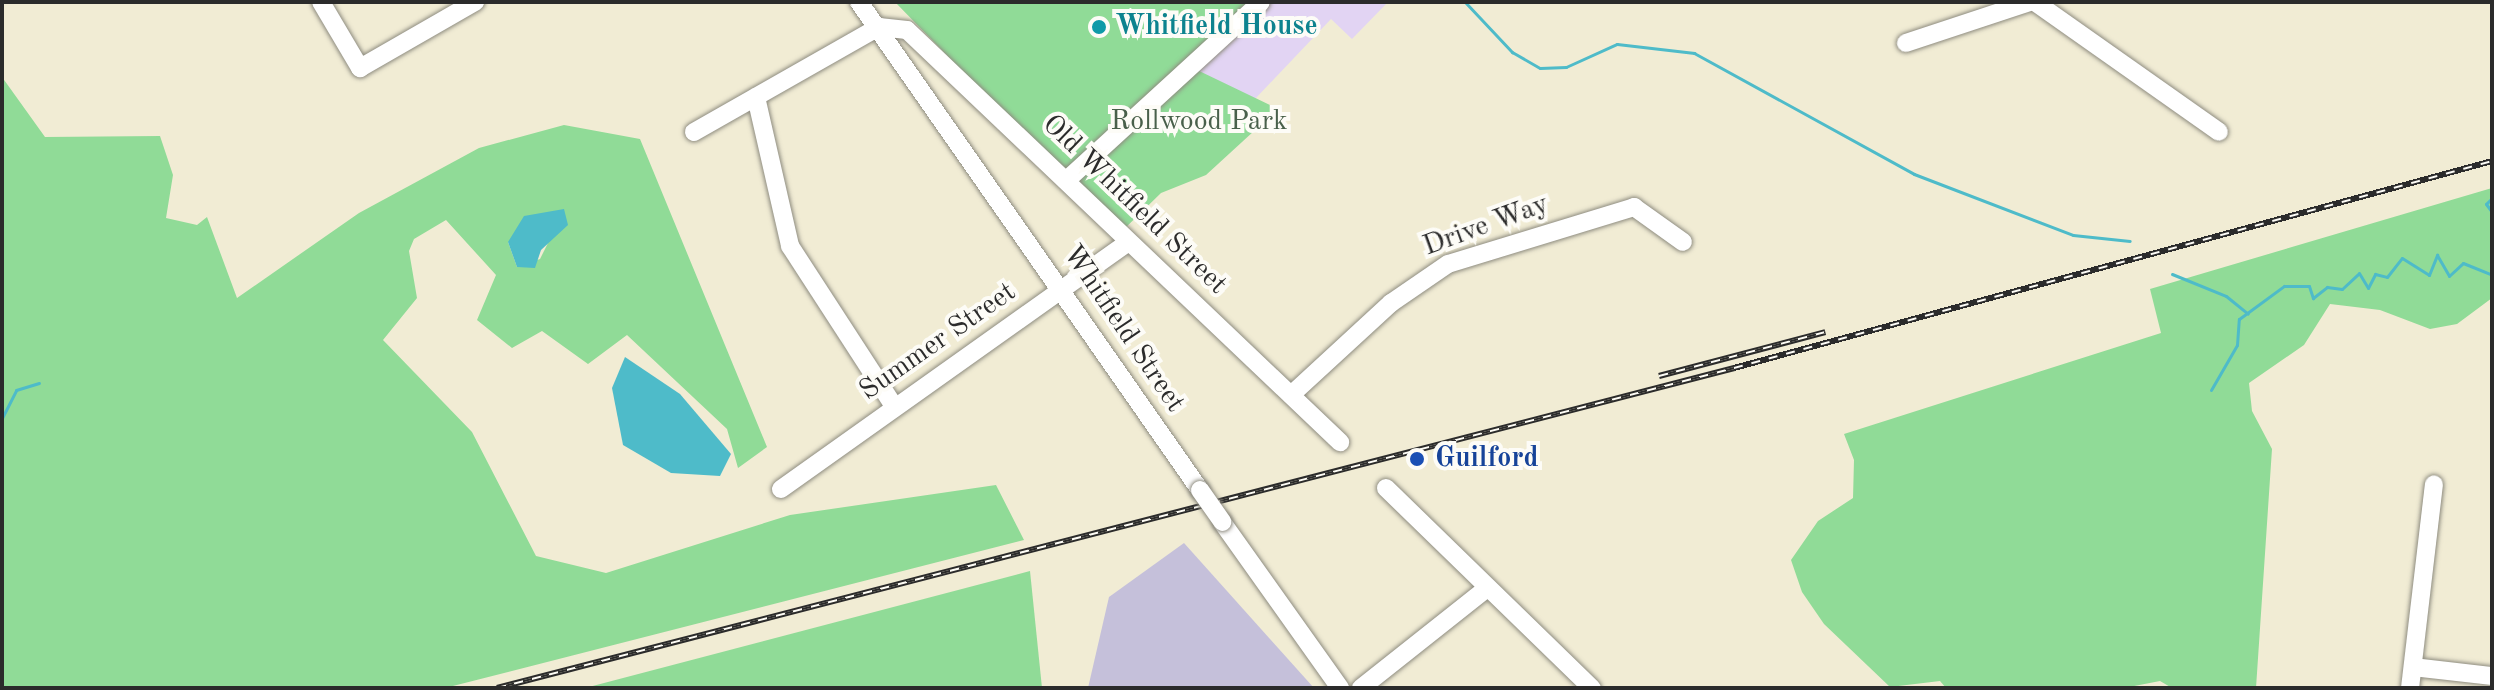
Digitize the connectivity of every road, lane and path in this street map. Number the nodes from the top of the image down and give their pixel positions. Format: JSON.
{"nodes":[{"id":1,"x":321,"y":2,"type":"edge"},
{"id":2,"x":475,"y":2,"type":"edge"},
{"id":3,"x":859,"y":2,"type":"edge"},
{"id":4,"x":1261,"y":2,"type":"edge"},
{"id":5,"x":2032,"y":2,"type":"edge"},
{"id":6,"x":879,"y":27,"type":"junction"},
{"id":7,"x":1906,"y":43,"type":"dead end"},
{"id":8,"x":756,"y":97,"type":"junction"},
{"id":9,"x":694,"y":132,"type":"dead end"},
{"id":10,"x":2219,"y":132,"type":"dead end"},
{"id":11,"x":1069,"y":178,"type":"junction"},
{"id":12,"x":1128,"y":242,"type":"junction"},
{"id":13,"x":1683,"y":242,"type":"dead end"},
{"id":14,"x":1063,"y":289,"type":"junction"},
{"id":15,"x":1291,"y":395,"type":"junction"},
{"id":16,"x":894,"y":406,"type":"junction"},
{"id":17,"x":1340,"y":442,"type":"dead end"},
{"id":18,"x":2434,"y":484,"type":"dead end"},
{"id":19,"x":1386,"y":488,"type":"dead end"},
{"id":20,"x":781,"y":489,"type":"dead end"},
{"id":21,"x":1486,"y":589,"type":"junction"},
{"id":22,"x":2413,"y":667,"type":"junction"},
{"id":23,"x":2492,"y":676,"type":"edge"},
{"id":24,"x":1340,"y":688,"type":"edge"},
{"id":25,"x":1361,"y":688,"type":"edge"},
{"id":26,"x":1592,"y":688,"type":"edge"},
{"id":27,"x":2410,"y":688,"type":"edge"}],
"edges":[{"from":1,"to":2,"type":"street"},
{"from":3,"to":6,"type":"street","name":"Whitfield Street"},
{"from":4,"to":11,"type":"street"},
{"from":5,"to":7,"type":"street"},
{"from":5,"to":10,"type":"street"},
{"from":6,"to":8,"type":"street"},
{"from":6,"to":11,"type":"street","name":"Old Whitfield Street"},
{"from":6,"to":14,"type":"street","name":"Whitfield Street"},
{"from":8,"to":9,"type":"street"},
{"from":8,"to":16,"type":"street"},
{"from":11,"to":12,"type":"street","name":"Old Whitfield Street"},
{"from":12,"to":14,"type":"street","name":"Summer Street"},
{"from":12,"to":15,"type":"street","name":"Old Whitfield Street"},
{"from":13,"to":15,"type":"street","name":"Drive Way"},
{"from":14,"to":16,"type":"street","name":"Summer Street"},
{"from":14,"to":24,"type":"street","name":"Whitfield Street","bridge":true},
{"from":15,"to":17,"type":"street","name":"Old Whitfield Street"},
{"from":16,"to":20,"type":"street","name":"Summer Street"},
{"from":18,"to":22,"type":"street"},
{"from":19,"to":21,"type":"street"},
{"from":21,"to":25,"type":"street"},
{"from":21,"to":26,"type":"street"},
{"from":22,"to":23,"type":"street"},
{"from":22,"to":27,"type":"street"}]}
